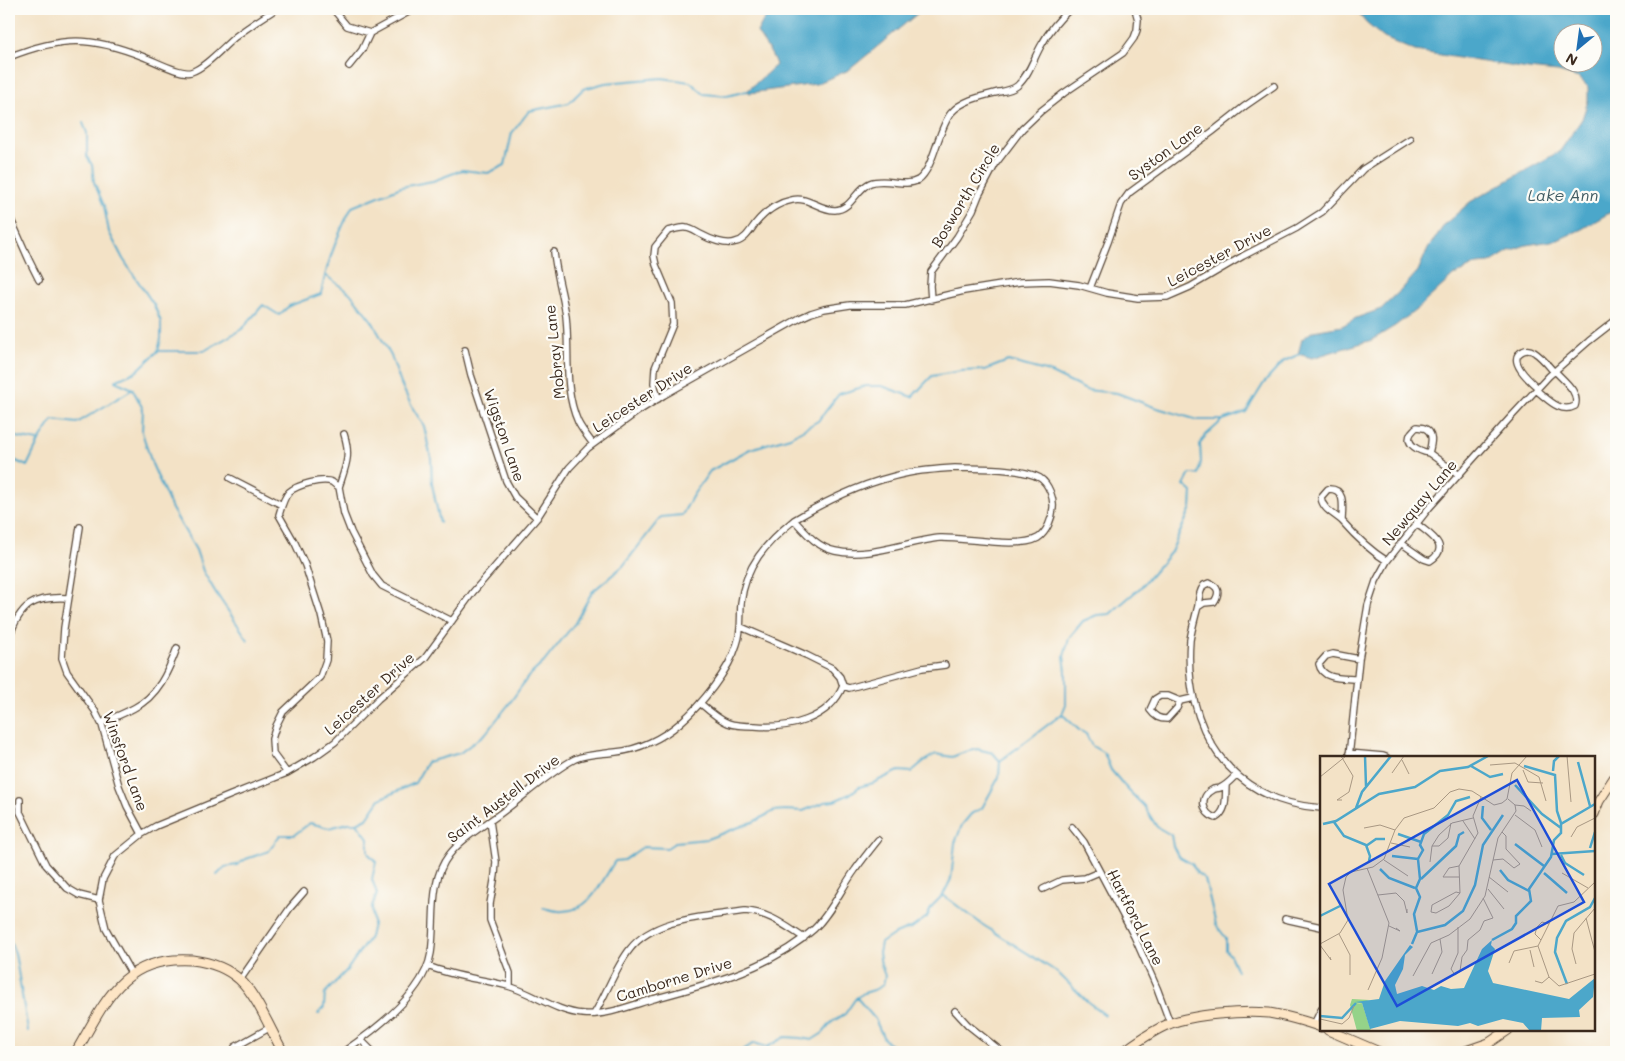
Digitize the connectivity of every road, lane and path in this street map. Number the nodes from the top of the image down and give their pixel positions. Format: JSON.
{"nodes":[{"id":1,"x":276,"y":9,"type":"edge"},
{"id":2,"x":333,"y":9,"type":"edge"},
{"id":3,"x":414,"y":9,"type":"edge"},
{"id":4,"x":1070,"y":9,"type":"edge"},
{"id":5,"x":1135,"y":9,"type":"edge"},
{"id":6,"x":370,"y":33,"type":"junction"},
{"id":7,"x":9,"y":57,"type":"edge"},
{"id":8,"x":349,"y":66,"type":"dead end"},
{"id":9,"x":1274,"y":86,"type":"dead end"},
{"id":10,"x":1410,"y":139,"type":"dead end"},
{"id":11,"x":9,"y":215,"type":"edge"},
{"id":12,"x":554,"y":252,"type":"dead end"},
{"id":13,"x":39,"y":280,"type":"dead end"},
{"id":14,"x":1090,"y":288,"type":"junction"},
{"id":15,"x":931,"y":300,"type":"junction"},
{"id":16,"x":1616,"y":320,"type":"edge"},
{"id":17,"x":465,"y":350,"type":"dead end"},
{"id":18,"x":1555,"y":371,"type":"junction"},
{"id":19,"x":1537,"y":389,"type":"junction"},
{"id":20,"x":658,"y":399,"type":"junction"},
{"id":21,"x":344,"y":434,"type":"dead end"},
{"id":22,"x":593,"y":444,"type":"junction"},
{"id":23,"x":1429,"y":453,"type":"junction"},
{"id":24,"x":1458,"y":474,"type":"junction"},
{"id":25,"x":230,"y":478,"type":"dead end"},
{"id":26,"x":339,"y":487,"type":"junction"},
{"id":27,"x":282,"y":505,"type":"junction"},
{"id":28,"x":537,"y":518,"type":"junction"},
{"id":29,"x":794,"y":520,"type":"junction"},
{"id":30,"x":1342,"y":521,"type":"junction"},
{"id":31,"x":1416,"y":524,"type":"junction"},
{"id":32,"x":80,"y":527,"type":"dead end"},
{"id":33,"x":1401,"y":542,"type":"junction"},
{"id":34,"x":1387,"y":561,"type":"junction"},
{"id":35,"x":68,"y":598,"type":"junction"},
{"id":36,"x":1198,"y":607,"type":"junction"},
{"id":37,"x":452,"y":621,"type":"junction"},
{"id":38,"x":741,"y":627,"type":"junction"},
{"id":39,"x":9,"y":638,"type":"edge"},
{"id":40,"x":177,"y":648,"type":"dead end"},
{"id":41,"x":1358,"y":659,"type":"junction"},
{"id":42,"x":944,"y":665,"type":"dead end"},
{"id":43,"x":1356,"y":679,"type":"junction"},
{"id":44,"x":843,"y":686,"type":"junction"},
{"id":45,"x":1193,"y":698,"type":"junction"},
{"id":46,"x":1180,"y":701,"type":"junction"},
{"id":47,"x":700,"y":703,"type":"junction"},
{"id":48,"x":101,"y":723,"type":"junction"},
{"id":49,"x":1349,"y":755,"type":"edge"},
{"id":50,"x":1383,"y":756,"type":"edge"},
{"id":51,"x":286,"y":774,"type":"junction"},
{"id":52,"x":1236,"y":775,"type":"junction"},
{"id":53,"x":1616,"y":775,"type":"edge"},
{"id":54,"x":1226,"y":785,"type":"junction"},
{"id":55,"x":20,"y":800,"type":"dead end"},
{"id":56,"x":1320,"y":808,"type":"edge"},
{"id":57,"x":1595,"y":811,"type":"edge"},
{"id":58,"x":490,"y":821,"type":"junction"},
{"id":59,"x":1072,"y":827,"type":"dead end"},
{"id":60,"x":142,"y":834,"type":"junction"},
{"id":61,"x":878,"y":840,"type":"dead end"},
{"id":62,"x":1099,"y":872,"type":"junction"},
{"id":63,"x":1043,"y":889,"type":"dead end"},
{"id":64,"x":304,"y":892,"type":"dead end"},
{"id":65,"x":99,"y":900,"type":"junction"},
{"id":66,"x":1285,"y":919,"type":"dead end"},
{"id":67,"x":1320,"y":927,"type":"edge"},
{"id":68,"x":804,"y":938,"type":"junction"},
{"id":69,"x":428,"y":966,"type":"junction"},
{"id":70,"x":131,"y":973,"type":"junction"},
{"id":71,"x":240,"y":980,"type":"junction"},
{"id":72,"x":510,"y":986,"type":"junction"},
{"id":73,"x":955,"y":1011,"type":"dead end"},
{"id":74,"x":594,"y":1014,"type":"junction"},
{"id":75,"x":1170,"y":1023,"type":"junction"},
{"id":76,"x":1318,"y":1026,"type":"edge"},
{"id":77,"x":269,"y":1028,"type":"junction"},
{"id":78,"x":1330,"y":1031,"type":"edge"},
{"id":79,"x":1507,"y":1031,"type":"edge"},
{"id":80,"x":361,"y":1040,"type":"junction"},
{"id":81,"x":235,"y":1047,"type":"dead end"},
{"id":82,"x":1127,"y":1051,"type":"edge"},
{"id":83,"x":76,"y":1052,"type":"edge"},
{"id":84,"x":283,"y":1052,"type":"edge"},
{"id":85,"x":343,"y":1052,"type":"edge"},
{"id":86,"x":373,"y":1052,"type":"edge"},
{"id":87,"x":1002,"y":1052,"type":"edge"},
{"id":88,"x":1379,"y":1052,"type":"edge"},
{"id":89,"x":1463,"y":1052,"type":"edge"}],
"edges":[{"from":1,"to":7,"type":"street"},
{"from":2,"to":6,"type":"street"},
{"from":3,"to":6,"type":"street"},
{"from":4,"to":20,"type":"street"},
{"from":5,"to":15,"type":"street","name":"Bosworth Circle"},
{"from":6,"to":8,"type":"street"},
{"from":9,"to":14,"type":"street","name":"Syston Lane"},
{"from":10,"to":14,"type":"street","name":"Leicester Drive"},
{"from":11,"to":13,"type":"street"},
{"from":12,"to":22,"type":"street","name":"Mobray Lane"},
{"from":14,"to":15,"type":"street","name":"Leicester Drive"},
{"from":15,"to":20,"type":"street","name":"Leicester Drive"},
{"from":16,"to":18,"type":"street","name":"Newquay Lane"},
{"from":17,"to":28,"type":"street","name":"Wigston Lane"},
{"from":18,"to":19,"type":"street","name":"Newquay Lane"},
{"from":18,"to":19,"type":"street"},
{"from":18,"to":19,"type":"street"},
{"from":19,"to":24,"type":"street","name":"Newquay Lane"},
{"from":20,"to":22,"type":"street","name":"Leicester Drive"},
{"from":21,"to":26,"type":"street"},
{"from":22,"to":28,"type":"street","name":"Leicester Drive"},
{"from":23,"to":23,"type":"street"},
{"from":23,"to":24,"type":"street"},
{"from":24,"to":31,"type":"street","name":"Newquay Lane"},
{"from":25,"to":27,"type":"street"},
{"from":26,"to":27,"type":"street"},
{"from":26,"to":37,"type":"street"},
{"from":27,"to":51,"type":"street"},
{"from":28,"to":37,"type":"street","name":"Leicester Drive"},
{"from":29,"to":29,"type":"street","name":"Saint Austell Drive"},
{"from":29,"to":38,"type":"street","name":"Saint Austell Drive"},
{"from":30,"to":30,"type":"street"},
{"from":30,"to":34,"type":"street"},
{"from":31,"to":33,"type":"street","name":"Newquay Lane"},
{"from":31,"to":33,"type":"street"},
{"from":32,"to":35,"type":"street","name":"Winsford Lane"},
{"from":33,"to":34,"type":"street","name":"Newquay Lane"},
{"from":34,"to":41,"type":"street","name":"Newquay Lane"},
{"from":35,"to":39,"type":"street"},
{"from":35,"to":48,"type":"street","name":"Winsford Lane"},
{"from":36,"to":36,"type":"street"},
{"from":36,"to":45,"type":"street"},
{"from":37,"to":51,"type":"street","name":"Leicester Drive"},
{"from":38,"to":44,"type":"street"},
{"from":38,"to":47,"type":"street","name":"Saint Austell Drive"},
{"from":40,"to":48,"type":"street"},
{"from":41,"to":43,"type":"street","name":"Newquay Lane"},
{"from":41,"to":43,"type":"street"},
{"from":42,"to":44,"type":"street"},
{"from":43,"to":49,"type":"street","name":"Newquay Lane"},
{"from":44,"to":47,"type":"street"},
{"from":45,"to":46,"type":"street"},
{"from":45,"to":52,"type":"street"},
{"from":46,"to":46,"type":"street"},
{"from":47,"to":58,"type":"street","name":"Saint Austell Drive"},
{"from":48,"to":60,"type":"street","name":"Winsford Lane"},
{"from":49,"to":50,"type":"street"},
{"from":51,"to":60,"type":"street","name":"Leicester Drive"},
{"from":52,"to":54,"type":"street"},
{"from":52,"to":56,"type":"street"},
{"from":53,"to":57,"type":"main road"},
{"from":54,"to":54,"type":"street"},
{"from":55,"to":65,"type":"street"},
{"from":58,"to":69,"type":"street","name":"Saint Austell Drive"},
{"from":58,"to":72,"type":"street"},
{"from":59,"to":62,"type":"street","name":"Hartford Lane"},
{"from":60,"to":65,"type":"street","name":"Leicester Drive"},
{"from":61,"to":68,"type":"street","name":"Camborne Drive"},
{"from":62,"to":63,"type":"street"},
{"from":62,"to":75,"type":"street","name":"Hartford Lane"},
{"from":64,"to":71,"type":"street"},
{"from":65,"to":70,"type":"street","name":"Leicester Drive"},
{"from":66,"to":67,"type":"street"},
{"from":68,"to":74,"type":"street","name":"Camborne Drive"},
{"from":68,"to":74,"type":"street"},
{"from":69,"to":72,"type":"street","name":"Camborne Drive"},
{"from":69,"to":80,"type":"street","name":"Saint Austell Drive"},
{"from":70,"to":71,"type":"main road"},
{"from":70,"to":83,"type":"main road"},
{"from":71,"to":77,"type":"main road"},
{"from":72,"to":74,"type":"street","name":"Camborne Drive"},
{"from":73,"to":87,"type":"street"},
{"from":75,"to":76,"type":"main road"},
{"from":75,"to":82,"type":"main road"},
{"from":77,"to":81,"type":"street"},
{"from":77,"to":84,"type":"main road"},
{"from":78,"to":88,"type":"main road"},
{"from":79,"to":89,"type":"main road"},
{"from":80,"to":85,"type":"street","name":"Saint Austell Drive"},
{"from":80,"to":86,"type":"street"}]}
